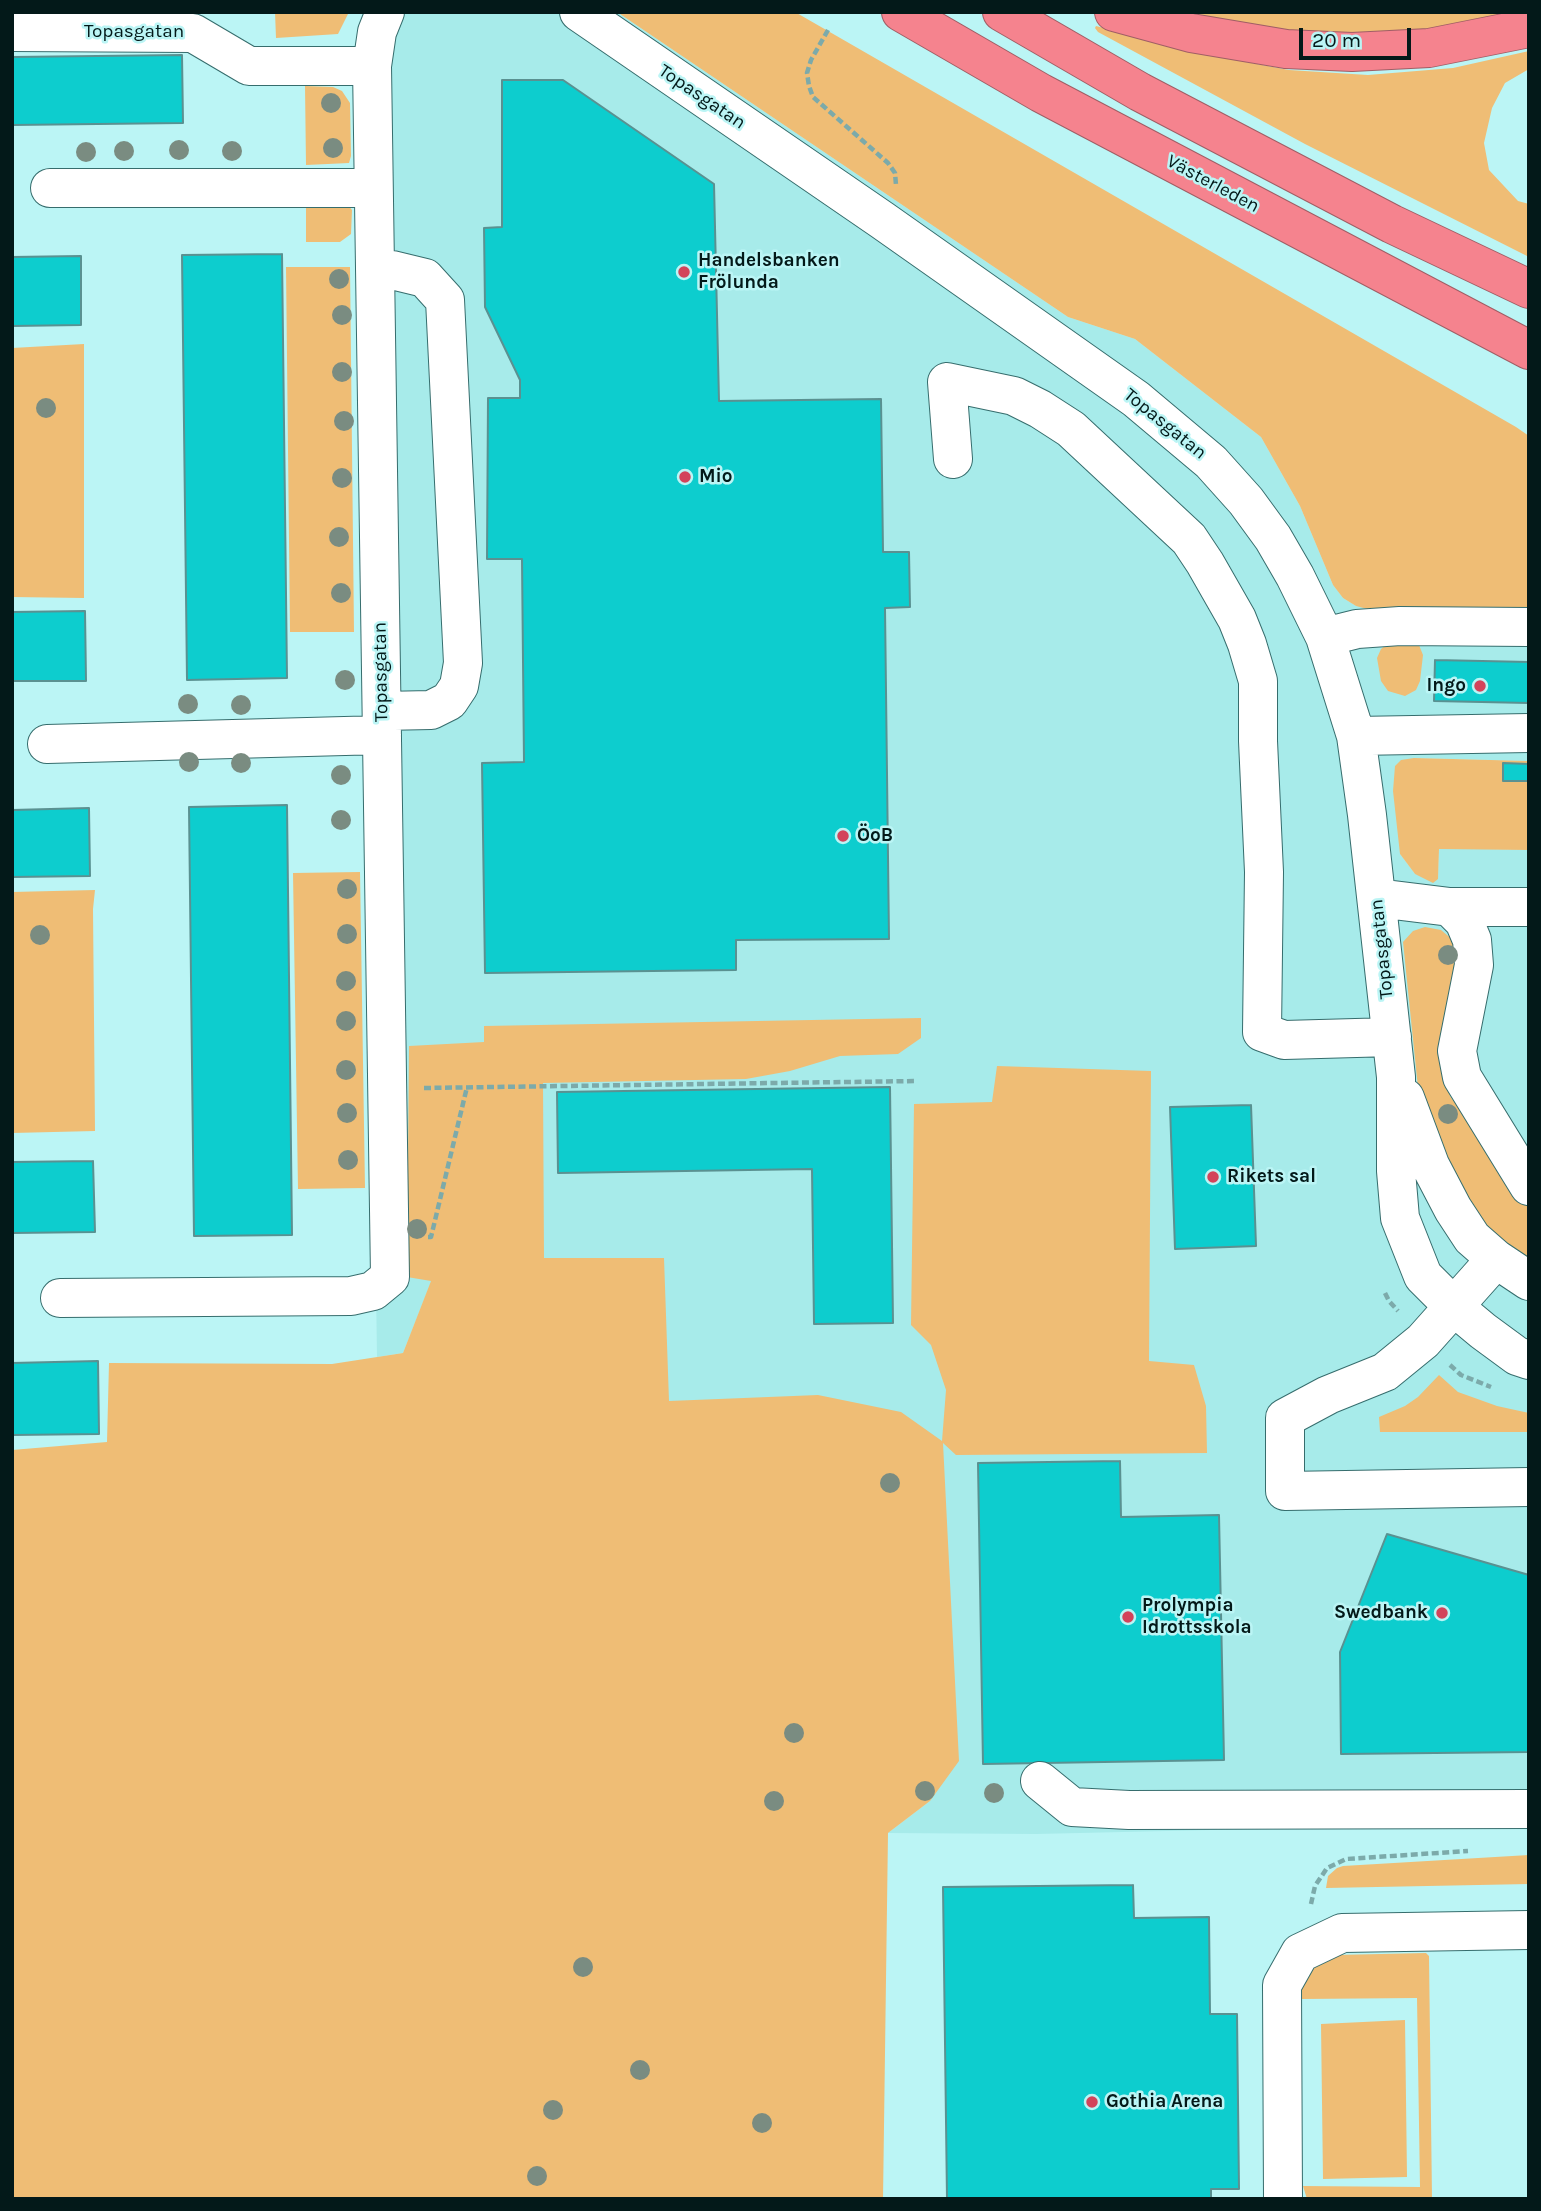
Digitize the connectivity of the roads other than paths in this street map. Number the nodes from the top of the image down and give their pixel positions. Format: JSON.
{"nodes":[{"id":1,"x":384,"y":12,"type":"edge"},
{"id":2,"x":579,"y":12,"type":"edge"},
{"id":3,"x":901,"y":12,"type":"edge"},
{"id":4,"x":1002,"y":12,"type":"edge"},
{"id":5,"x":1114,"y":12,"type":"edge"},
{"id":6,"x":1529,"y":28,"type":"edge"},
{"id":7,"x":12,"y":32,"type":"edge"},
{"id":8,"x":372,"y":66,"type":"junction"},
{"id":9,"x":50,"y":188,"type":"dead end"},
{"id":10,"x":373,"y":188,"type":"junction"},
{"id":11,"x":374,"y":270,"type":"junction"},
{"id":12,"x":1529,"y":289,"type":"edge"},
{"id":13,"x":1529,"y":350,"type":"edge"},
{"id":14,"x":953,"y":459,"type":"dead end"},
{"id":15,"x":1529,"y":627,"type":"edge"},
{"id":16,"x":1325,"y":637,"type":"junction"},
{"id":17,"x":382,"y":723,"type":"junction"},
{"id":18,"x":1529,"y":733,"type":"edge"},
{"id":19,"x":1356,"y":736,"type":"junction"},
{"id":20,"x":47,"y":744,"type":"dead end"},
{"id":21,"x":1377,"y":898,"type":"junction"},
{"id":22,"x":1450,"y":907,"type":"junction"},
{"id":23,"x":1529,"y":907,"type":"edge"},
{"id":24,"x":1392,"y":1037,"type":"junction"},
{"id":25,"x":1396,"y":1077,"type":"junction"},
{"id":26,"x":1529,"y":1186,"type":"edge"},
{"id":27,"x":1496,"y":1259,"type":"junction"},
{"id":28,"x":1529,"y":1281,"type":"edge"},
{"id":29,"x":60,"y":1298,"type":"dead end"},
{"id":30,"x":1453,"y":1306,"type":"junction"},
{"id":31,"x":1529,"y":1360,"type":"edge"},
{"id":32,"x":1529,"y":1487,"type":"edge"},
{"id":33,"x":1040,"y":1781,"type":"dead end"},
{"id":34,"x":1529,"y":1810,"type":"edge"},
{"id":35,"x":1529,"y":1930,"type":"edge"},
{"id":36,"x":1283,"y":2199,"type":"edge"}],
"edges":[{"from":1,"to":8,"type":"street","name":"Topasgatan"},
{"from":2,"to":16,"type":"street","name":"Topasgatan"},
{"from":3,"to":13,"type":"highway","name":"Västerleden"},
{"from":4,"to":12,"type":"highway"},
{"from":5,"to":6,"type":"highway"},
{"from":7,"to":8,"type":"street","name":"Topasgatan"},
{"from":8,"to":10,"type":"street","name":"Topasgatan"},
{"from":9,"to":10,"type":"street"},
{"from":10,"to":11,"type":"street","name":"Topasgatan"},
{"from":11,"to":17,"type":"street","name":"Topasgatan"},
{"from":11,"to":17,"type":"street"},
{"from":14,"to":24,"type":"street"},
{"from":15,"to":16,"type":"street"},
{"from":16,"to":19,"type":"street","name":"Topasgatan"},
{"from":17,"to":20,"type":"street"},
{"from":17,"to":29,"type":"street","name":"Topasgatan"},
{"from":18,"to":19,"type":"street"},
{"from":19,"to":21,"type":"street","name":"Topasgatan"},
{"from":21,"to":22,"type":"street"},
{"from":21,"to":24,"type":"street","name":"Topasgatan"},
{"from":22,"to":23,"type":"street"},
{"from":22,"to":26,"type":"street"},
{"from":24,"to":25,"type":"street","name":"Topasgatan"},
{"from":25,"to":27,"type":"street","name":"Topasgatan"},
{"from":25,"to":30,"type":"street","name":"Topasgatan"},
{"from":27,"to":28,"type":"street","name":"Topasgatan"},
{"from":27,"to":30,"type":"street"},
{"from":30,"to":31,"type":"street","name":"Topasgatan"},
{"from":30,"to":32,"type":"street"},
{"from":33,"to":34,"type":"street"},
{"from":35,"to":36,"type":"street"}]}
